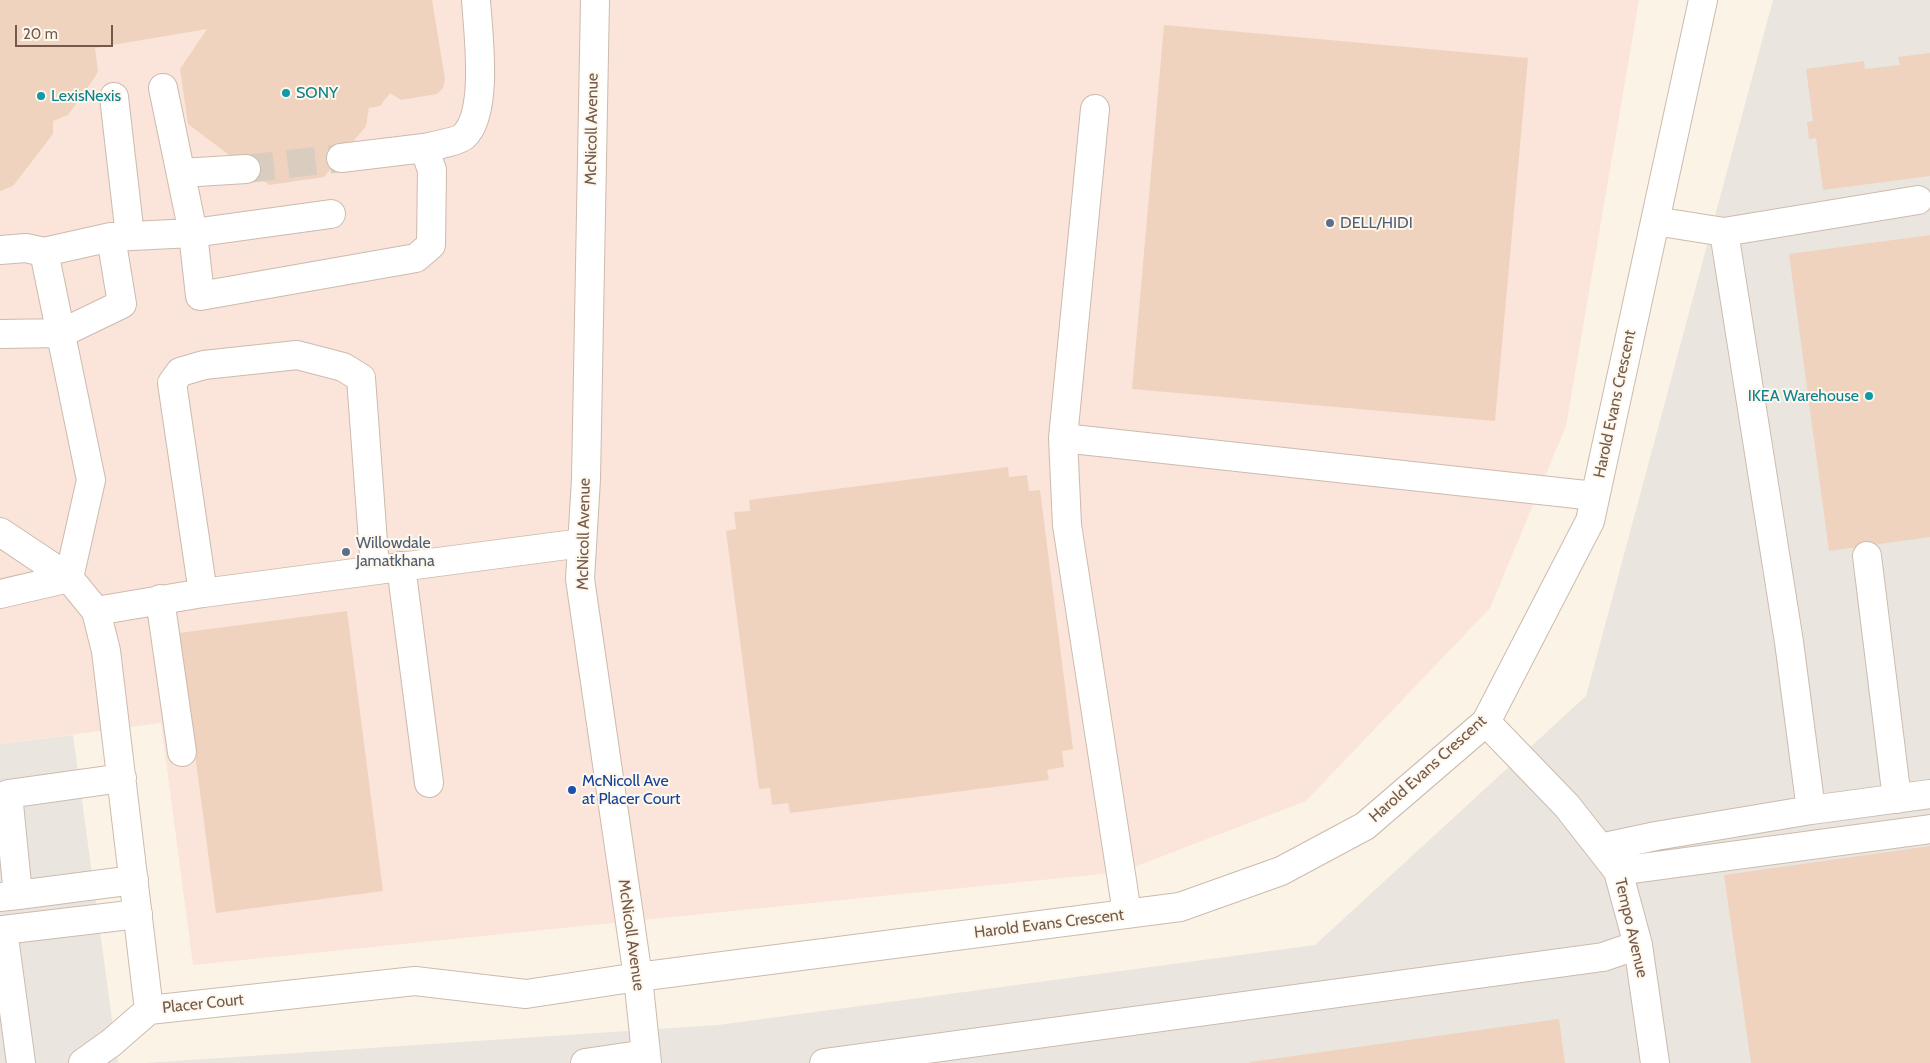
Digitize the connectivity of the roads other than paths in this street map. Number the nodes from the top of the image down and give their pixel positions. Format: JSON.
{"nodes":[{"id":1,"x":476,"y":0,"type":"edge"},
{"id":2,"x":595,"y":0,"type":"edge"},
{"id":3,"x":1703,"y":0,"type":"edge"},
{"id":4,"x":163,"y":88,"type":"dead end"},
{"id":5,"x":114,"y":97,"type":"dead end"},
{"id":6,"x":1095,"y":109,"type":"dead end"},
{"id":7,"x":424,"y":148,"type":"junction"},
{"id":8,"x":341,"y":158,"type":"tunnel mouth"},
{"id":9,"x":246,"y":169,"type":"tunnel mouth"},
{"id":10,"x":181,"y":173,"type":"junction"},
{"id":11,"x":1918,"y":200,"type":"dead end"},
{"id":12,"x":331,"y":214,"type":"dead end"},
{"id":13,"x":1655,"y":221,"type":"junction"},
{"id":14,"x":1724,"y":232,"type":"junction"},
{"id":15,"x":193,"y":233,"type":"junction"},
{"id":16,"x":120,"y":237,"type":"junction"},
{"id":17,"x":0,"y":250,"type":"edge"},
{"id":18,"x":44,"y":252,"type":"junction"},
{"id":19,"x":62,"y":332,"type":"junction"},
{"id":20,"x":0,"y":334,"type":"edge"},
{"id":21,"x":1063,"y":438,"type":"junction"},
{"id":22,"x":1595,"y":496,"type":"junction"},
{"id":23,"x":0,"y":532,"type":"edge"},
{"id":24,"x":582,"y":543,"type":"junction"},
{"id":25,"x":1867,"y":556,"type":"dead end"},
{"id":26,"x":388,"y":568,"type":"junction"},
{"id":27,"x":69,"y":578,"type":"junction"},
{"id":28,"x":203,"y":593,"type":"junction"},
{"id":29,"x":0,"y":594,"type":"edge"},
{"id":30,"x":160,"y":599,"type":"junction"},
{"id":31,"x":96,"y":611,"type":"junction"},
{"id":32,"x":1486,"y":722,"type":"junction"},
{"id":33,"x":182,"y":752,"type":"dead end"},
{"id":34,"x":122,"y":778,"type":"junction"},
{"id":35,"x":429,"y":783,"type":"dead end"},
{"id":36,"x":1930,"y":794,"type":"edge"},
{"id":37,"x":1897,"y":799,"type":"junction"},
{"id":38,"x":1811,"y":810,"type":"junction"},
{"id":39,"x":1930,"y":829,"type":"edge"},
{"id":40,"x":1600,"y":848,"type":"junction"},
{"id":41,"x":1618,"y":871,"type":"junction"},
{"id":42,"x":134,"y":880,"type":"junction"},
{"id":43,"x":9,"y":896,"type":"edge"},
{"id":44,"x":1127,"y":913,"type":"junction"},
{"id":45,"x":138,"y":914,"type":"junction"},
{"id":46,"x":1638,"y":945,"type":"junction"},
{"id":47,"x":638,"y":977,"type":"junction"},
{"id":48,"x":149,"y":1010,"type":"junction"},
{"id":49,"x":646,"y":1059,"type":"edge"},
{"id":50,"x":20,"y":1063,"type":"edge"},
{"id":51,"x":83,"y":1063,"type":"edge"},
{"id":52,"x":585,"y":1063,"type":"edge"},
{"id":53,"x":824,"y":1063,"type":"edge"},
{"id":54,"x":1655,"y":1063,"type":"edge"}],
"edges":[{"from":1,"to":7,"type":"street"},
{"from":2,"to":24,"type":"street","name":"McNicoll Avenue"},
{"from":3,"to":13,"type":"street","name":"Harold Evans Crescent"},
{"from":4,"to":10,"type":"street"},
{"from":5,"to":16,"type":"street"},
{"from":6,"to":21,"type":"street"},
{"from":7,"to":8,"type":"street"},
{"from":7,"to":15,"type":"street"},
{"from":9,"to":10,"type":"street"},
{"from":10,"to":15,"type":"street"},
{"from":11,"to":14,"type":"street"},
{"from":12,"to":15,"type":"street"},
{"from":13,"to":14,"type":"street"},
{"from":13,"to":22,"type":"street","name":"Harold Evans Crescent"},
{"from":14,"to":38,"type":"street"},
{"from":15,"to":16,"type":"street"},
{"from":16,"to":18,"type":"street"},
{"from":16,"to":19,"type":"street"},
{"from":17,"to":18,"type":"street"},
{"from":18,"to":19,"type":"street"},
{"from":19,"to":20,"type":"street"},
{"from":19,"to":27,"type":"street"},
{"from":21,"to":22,"type":"street"},
{"from":21,"to":44,"type":"street"},
{"from":22,"to":32,"type":"street","name":"Harold Evans Crescent"},
{"from":23,"to":27,"type":"street","name":"Placer Court"},
{"from":24,"to":26,"type":"street"},
{"from":24,"to":47,"type":"street","name":"McNicoll Avenue"},
{"from":25,"to":37,"type":"street"},
{"from":26,"to":28,"type":"street"},
{"from":26,"to":28,"type":"street"},
{"from":26,"to":35,"type":"street"},
{"from":27,"to":29,"type":"street"},
{"from":27,"to":31,"type":"street","name":"Placer Court"},
{"from":28,"to":30,"type":"street"},
{"from":30,"to":31,"type":"street"},
{"from":30,"to":33,"type":"street"},
{"from":31,"to":34,"type":"street","name":"Placer Court"},
{"from":32,"to":40,"type":"street","name":"Tempo Avenue"},
{"from":32,"to":44,"type":"street","name":"Harold Evans Crescent"},
{"from":34,"to":42,"type":"street","name":"Placer Court"},
{"from":34,"to":43,"type":"street"},
{"from":36,"to":37,"type":"street"},
{"from":37,"to":38,"type":"street"},
{"from":38,"to":40,"type":"street"},
{"from":39,"to":41,"type":"street"},
{"from":40,"to":41,"type":"street","name":"Tempo Avenue"},
{"from":41,"to":46,"type":"street","name":"Tempo Avenue"},
{"from":42,"to":43,"type":"street"},
{"from":42,"to":45,"type":"street","name":"Placer Court"},
{"from":44,"to":47,"type":"street","name":"Harold Evans Crescent"},
{"from":45,"to":48,"type":"street","name":"Placer Court"},
{"from":45,"to":50,"type":"street"},
{"from":46,"to":53,"type":"street"},
{"from":46,"to":54,"type":"street","name":"Tempo Avenue"},
{"from":47,"to":48,"type":"street","name":"Placer Court"},
{"from":47,"to":49,"type":"street","name":"McNicoll Avenue"},
{"from":48,"to":51,"type":"street"},
{"from":49,"to":52,"type":"street"}]}
